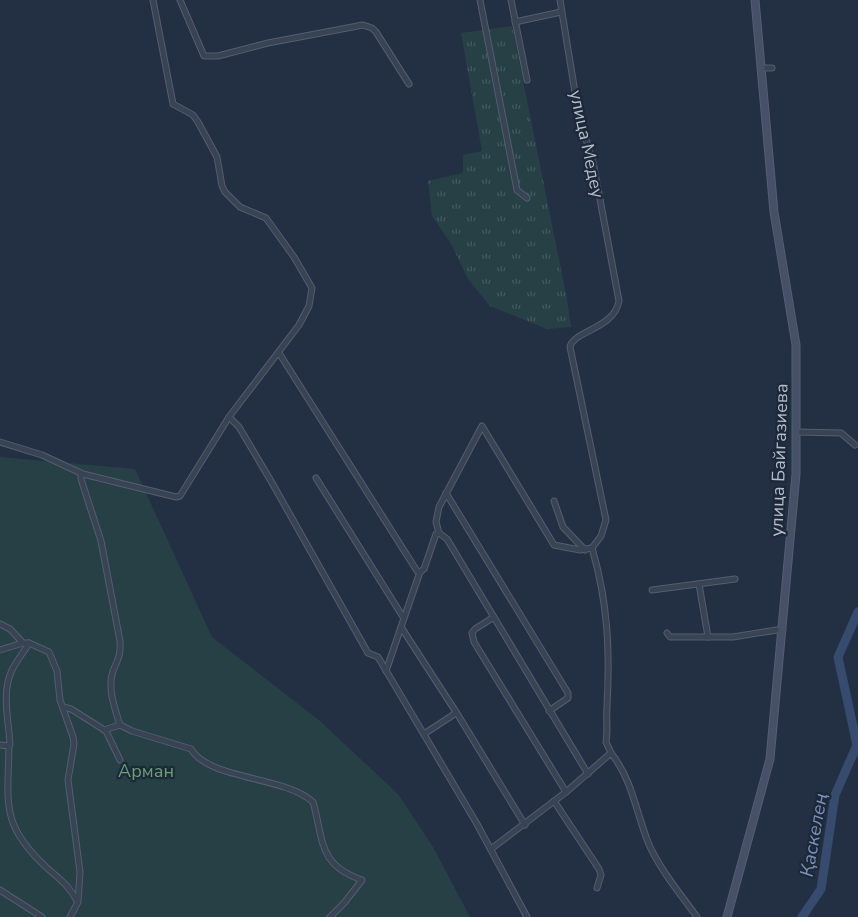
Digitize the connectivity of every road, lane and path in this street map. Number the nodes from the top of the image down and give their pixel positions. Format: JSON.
{"nodes":[{"id":1,"x":152,"y":0,"type":"edge"},
{"id":2,"x":180,"y":0,"type":"edge"},
{"id":3,"x":480,"y":0,"type":"edge"},
{"id":4,"x":511,"y":0,"type":"edge"},
{"id":5,"x":560,"y":0,"type":"edge"},
{"id":6,"x":755,"y":0,"type":"edge"},
{"id":7,"x":561,"y":12,"type":"junction"},
{"id":8,"x":515,"y":22,"type":"junction"},
{"id":9,"x":761,"y":68,"type":"junction"},
{"id":10,"x":772,"y":68,"type":"dead end"},
{"id":11,"x":527,"y":80,"type":"dead end"},
{"id":12,"x":409,"y":84,"type":"dead end"},
{"id":13,"x":527,"y":198,"type":"dead end"},
{"id":14,"x":280,"y":353,"type":"junction"},
{"id":15,"x":229,"y":418,"type":"junction"},
{"id":16,"x":796,"y":432,"type":"junction"},
{"id":17,"x":0,"y":442,"type":"edge"},
{"id":18,"x":855,"y":445,"type":"dead end"},
{"id":19,"x":81,"y":473,"type":"junction"},
{"id":20,"x":316,"y":478,"type":"dead end"},
{"id":21,"x":446,"y":493,"type":"junction"},
{"id":22,"x":554,"y":501,"type":"dead end"},
{"id":23,"x":439,"y":533,"type":"junction"},
{"id":24,"x":592,"y":548,"type":"junction"},
{"id":25,"x":586,"y":550,"type":"junction"},
{"id":26,"x":420,"y":572,"type":"junction"},
{"id":27,"x":735,"y":579,"type":"dead end"},
{"id":28,"x":699,"y":584,"type":"junction"},
{"id":29,"x":652,"y":590,"type":"dead end"},
{"id":30,"x":403,"y":617,"type":"junction"},
{"id":31,"x":494,"y":617,"type":"junction"},
{"id":32,"x":0,"y":624,"type":"edge"},
{"id":33,"x":401,"y":627,"type":"junction"},
{"id":34,"x":783,"y":629,"type":"junction"},
{"id":35,"x":667,"y":632,"type":"dead end"},
{"id":36,"x":708,"y":637,"type":"junction"},
{"id":37,"x":23,"y":643,"type":"junction"},
{"id":38,"x":30,"y":643,"type":"junction"},
{"id":39,"x":0,"y":650,"type":"edge"},
{"id":40,"x":386,"y":671,"type":"junction"},
{"id":41,"x":63,"y":707,"type":"junction"},
{"id":42,"x":549,"y":711,"type":"junction"},
{"id":43,"x":456,"y":713,"type":"junction"},
{"id":44,"x":120,"y":725,"type":"junction"},
{"id":45,"x":104,"y":730,"type":"junction"},
{"id":46,"x":424,"y":734,"type":"junction"},
{"id":47,"x":0,"y":745,"type":"edge"},
{"id":48,"x":9,"y":746,"type":"junction"},
{"id":49,"x":611,"y":753,"type":"junction"},
{"id":50,"x":120,"y":760,"type":"dead end"},
{"id":51,"x":588,"y":774,"type":"junction"},
{"id":52,"x":566,"y":792,"type":"junction"},
{"id":53,"x":554,"y":801,"type":"junction"},
{"id":54,"x":525,"y":825,"type":"junction"},
{"id":55,"x":491,"y":850,"type":"junction"},
{"id":56,"x":597,"y":888,"type":"dead end"},
{"id":57,"x":0,"y":890,"type":"edge"},
{"id":58,"x":78,"y":902,"type":"junction"},
{"id":59,"x":42,"y":917,"type":"edge"},
{"id":60,"x":70,"y":917,"type":"edge"},
{"id":61,"x":330,"y":917,"type":"edge"},
{"id":62,"x":528,"y":917,"type":"edge"},
{"id":63,"x":697,"y":917,"type":"edge"},
{"id":64,"x":727,"y":917,"type":"edge"}],
"edges":[{"from":1,"to":14,"type":"street"},
{"from":2,"to":12,"type":"street"},
{"from":3,"to":13,"type":"street"},
{"from":4,"to":8,"type":"street"},
{"from":5,"to":7,"type":"street","name":"улица Медеу"},
{"from":6,"to":9,"type":"main road","name":"улица Байгазиева"},
{"from":7,"to":8,"type":"street"},
{"from":7,"to":24,"type":"street","name":"улица Медеу"},
{"from":8,"to":11,"type":"street"},
{"from":9,"to":10,"type":"street"},
{"from":9,"to":16,"type":"main road","name":"улица Байгазиева"},
{"from":14,"to":15,"type":"street"},
{"from":14,"to":26,"type":"street"},
{"from":15,"to":19,"type":"street"},
{"from":15,"to":40,"type":"street"},
{"from":16,"to":18,"type":"street"},
{"from":16,"to":34,"type":"main road","name":"улица Байгазиева"},
{"from":17,"to":19,"type":"street"},
{"from":19,"to":44,"type":"street"},
{"from":20,"to":30,"type":"street"},
{"from":21,"to":23,"type":"street"},
{"from":21,"to":25,"type":"street"},
{"from":21,"to":42,"type":"street"},
{"from":22,"to":25,"type":"street"},
{"from":23,"to":26,"type":"street"},
{"from":23,"to":31,"type":"street"},
{"from":24,"to":25,"type":"street"},
{"from":24,"to":49,"type":"street"},
{"from":26,"to":30,"type":"street"},
{"from":27,"to":28,"type":"street"},
{"from":28,"to":29,"type":"street"},
{"from":28,"to":36,"type":"street"},
{"from":30,"to":33,"type":"street"},
{"from":31,"to":42,"type":"street"},
{"from":31,"to":52,"type":"street"},
{"from":32,"to":37,"type":"street"},
{"from":33,"to":40,"type":"street"},
{"from":33,"to":43,"type":"street"},
{"from":34,"to":36,"type":"street"},
{"from":34,"to":64,"type":"main road","name":"улица Байгазиева"},
{"from":35,"to":36,"type":"street"},
{"from":37,"to":38,"type":"street"},
{"from":37,"to":39,"type":"street"},
{"from":38,"to":41,"type":"street"},
{"from":38,"to":48,"type":"street"},
{"from":40,"to":46,"type":"street"},
{"from":41,"to":45,"type":"street"},
{"from":41,"to":58,"type":"street"},
{"from":42,"to":51,"type":"street"},
{"from":43,"to":46,"type":"street"},
{"from":43,"to":54,"type":"street"},
{"from":44,"to":45,"type":"street"},
{"from":44,"to":61,"type":"street"},
{"from":45,"to":50,"type":"street"},
{"from":46,"to":55,"type":"street"},
{"from":47,"to":48,"type":"street"},
{"from":48,"to":58,"type":"street"},
{"from":49,"to":51,"type":"street"},
{"from":49,"to":63,"type":"street"},
{"from":51,"to":52,"type":"street"},
{"from":52,"to":53,"type":"street"},
{"from":53,"to":54,"type":"street"},
{"from":53,"to":56,"type":"street"},
{"from":54,"to":55,"type":"street"},
{"from":55,"to":62,"type":"street"},
{"from":57,"to":59,"type":"street"},
{"from":58,"to":60,"type":"street"}]}
